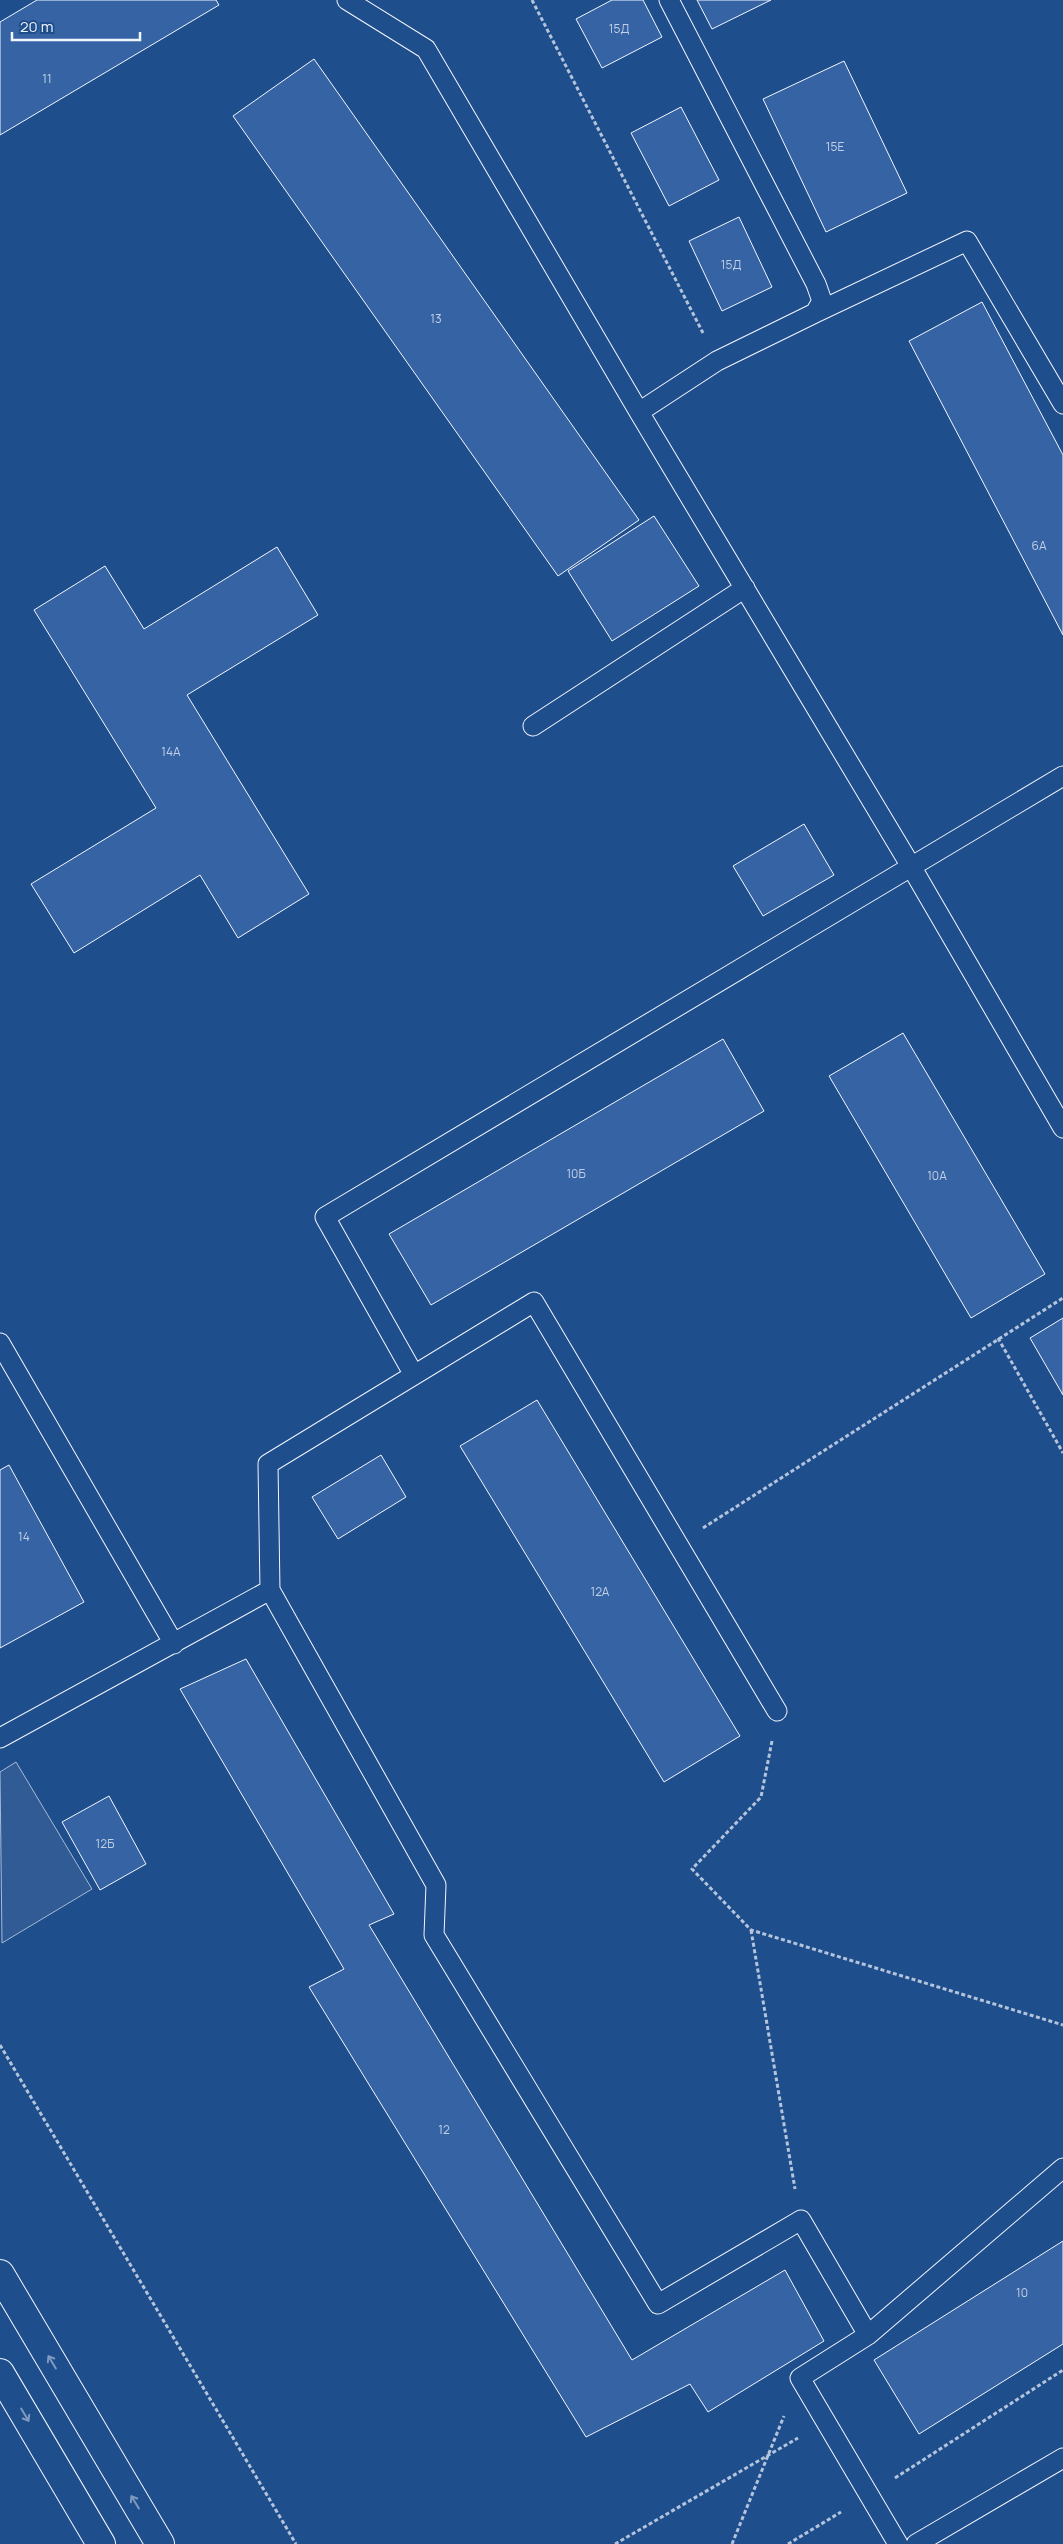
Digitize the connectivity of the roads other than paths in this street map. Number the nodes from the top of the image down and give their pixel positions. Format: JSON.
{"nodes":[{"id":1,"x":347,"y":0,"type":"edge"},
{"id":2,"x":669,"y":0,"type":"edge"},
{"id":3,"x":815,"y":313,"type":"junction"},
{"id":4,"x":1063,"y":404,"type":"edge"},
{"id":5,"x":639,"y":412,"type":"junction"},
{"id":6,"x":745,"y":588,"type":"junction"},
{"id":7,"x":533,"y":726,"type":"dead end"},
{"id":8,"x":1063,"y":776,"type":"edge"},
{"id":9,"x":912,"y":868,"type":"junction"},
{"id":10,"x":1063,"y":1128,"type":"edge"},
{"id":11,"x":0,"y":1343,"type":"edge"},
{"id":12,"x":414,"y":1375,"type":"junction"},
{"id":13,"x":270,"y":1590,"type":"junction"},
{"id":14,"x":174,"y":1644,"type":"junction"},
{"id":15,"x":777,"y":1711,"type":"road end"},
{"id":16,"x":0,"y":1738,"type":"edge"},
{"id":17,"x":1063,"y":2168,"type":"edge"},
{"id":18,"x":0,"y":2274,"type":"edge"},
{"id":19,"x":868,"y":2336,"type":"junction"},
{"id":20,"x":0,"y":2373,"type":"edge"},
{"id":21,"x":1063,"y":2458,"type":"edge"},
{"id":22,"x":101,"y":2544,"type":"edge"},
{"id":23,"x":160,"y":2544,"type":"edge"},
{"id":24,"x":898,"y":2544,"type":"edge"},
{"id":25,"x":916,"y":2544,"type":"edge"}],
"edges":[{"from":1,"to":5,"type":"lane"},
{"from":2,"to":3,"type":"lane"},
{"from":3,"to":4,"type":"lane"},
{"from":3,"to":5,"type":"lane"},
{"from":5,"to":6,"type":"lane"},
{"from":6,"to":7,"type":"lane"},
{"from":6,"to":9,"type":"lane"},
{"from":8,"to":9,"type":"lane"},
{"from":9,"to":10,"type":"lane"},
{"from":9,"to":12,"type":"lane"},
{"from":11,"to":14,"type":"lane"},
{"from":12,"to":13,"type":"lane"},
{"from":12,"to":15,"type":"lane"},
{"from":13,"to":14,"type":"lane"},
{"from":13,"to":19,"type":"lane"},
{"from":14,"to":16,"type":"lane"},
{"from":17,"to":19,"type":"lane"},
{"from":23,"to":18,"type":"main road","one_way":true},
{"from":19,"to":24,"type":"lane"},
{"from":20,"to":22,"type":"main road","one_way":true},
{"from":21,"to":25,"type":"lane"}]}
